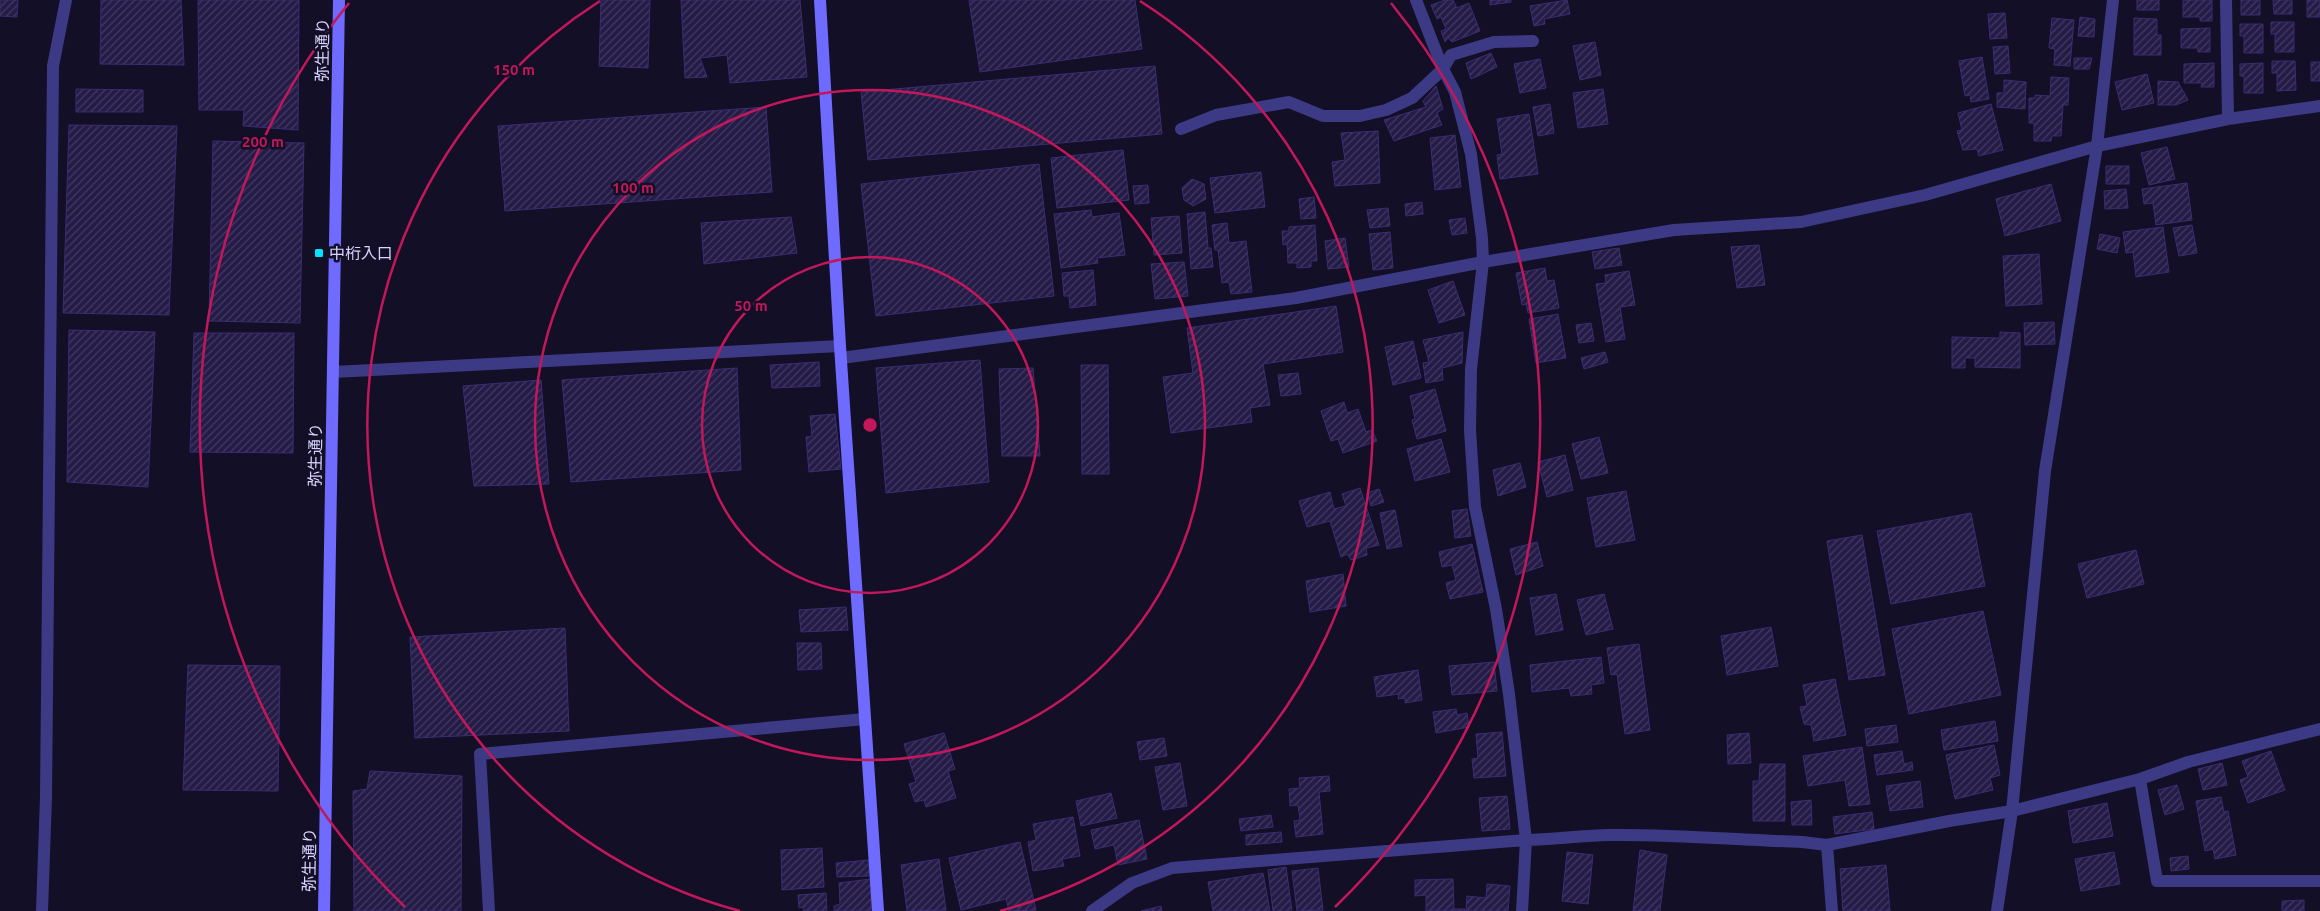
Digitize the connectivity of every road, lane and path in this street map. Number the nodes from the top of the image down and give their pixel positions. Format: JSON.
{"nodes":[{"id":1,"x":66,"y":0,"type":"edge"},
{"id":2,"x":339,"y":0,"type":"edge"},
{"id":3,"x":820,"y":0,"type":"edge"},
{"id":4,"x":1416,"y":0,"type":"edge"},
{"id":5,"x":2113,"y":0,"type":"edge"},
{"id":6,"x":2226,"y":0,"type":"edge"},
{"id":7,"x":1533,"y":41,"type":"dead end"},
{"id":8,"x":1443,"y":69,"type":"junction"},
{"id":9,"x":2320,"y":106,"type":"edge"},
{"id":10,"x":2228,"y":119,"type":"junction"},
{"id":11,"x":1181,"y":129,"type":"dead end"},
{"id":12,"x":2098,"y":146,"type":"junction"},
{"id":13,"x":1483,"y":262,"type":"junction"},
{"id":14,"x":841,"y":352,"type":"junction"},
{"id":15,"x":333,"y":372,"type":"junction"},
{"id":16,"x":865,"y":719,"type":"junction"},
{"id":17,"x":2320,"y":729,"type":"edge"},
{"id":18,"x":2140,"y":779,"type":"junction"},
{"id":19,"x":2012,"y":811,"type":"junction"},
{"id":20,"x":1526,"y":840,"type":"junction"},
{"id":21,"x":1828,"y":845,"type":"junction"},
{"id":22,"x":2320,"y":881,"type":"edge"},
{"id":23,"x":42,"y":911,"type":"edge"},
{"id":24,"x":324,"y":911,"type":"edge"},
{"id":25,"x":489,"y":911,"type":"edge"},
{"id":26,"x":878,"y":911,"type":"edge"},
{"id":27,"x":1092,"y":911,"type":"edge"},
{"id":28,"x":1522,"y":911,"type":"edge"},
{"id":29,"x":1832,"y":911,"type":"edge"},
{"id":30,"x":1997,"y":911,"type":"edge"}],
"edges":[{"from":1,"to":23,"type":"street"},
{"from":2,"to":15,"type":"street","name":"弥生通り"},
{"from":3,"to":14,"type":"street"},
{"from":4,"to":8,"type":"street"},
{"from":5,"to":12,"type":"street"},
{"from":6,"to":10,"type":"street"},
{"from":7,"to":8,"type":"street"},
{"from":8,"to":11,"type":"street"},
{"from":8,"to":13,"type":"street"},
{"from":9,"to":10,"type":"street"},
{"from":10,"to":12,"type":"street"},
{"from":12,"to":13,"type":"street"},
{"from":12,"to":19,"type":"street"},
{"from":13,"to":14,"type":"street"},
{"from":13,"to":20,"type":"street"},
{"from":14,"to":15,"type":"street"},
{"from":14,"to":16,"type":"street"},
{"from":15,"to":24,"type":"street","name":"弥生通り"},
{"from":16,"to":25,"type":"street"},
{"from":16,"to":26,"type":"street"},
{"from":17,"to":18,"type":"street"},
{"from":18,"to":19,"type":"street"},
{"from":18,"to":22,"type":"street"},
{"from":19,"to":21,"type":"street"},
{"from":19,"to":30,"type":"street"},
{"from":20,"to":21,"type":"street"},
{"from":20,"to":27,"type":"street"},
{"from":20,"to":28,"type":"street"},
{"from":21,"to":29,"type":"street"}]}
